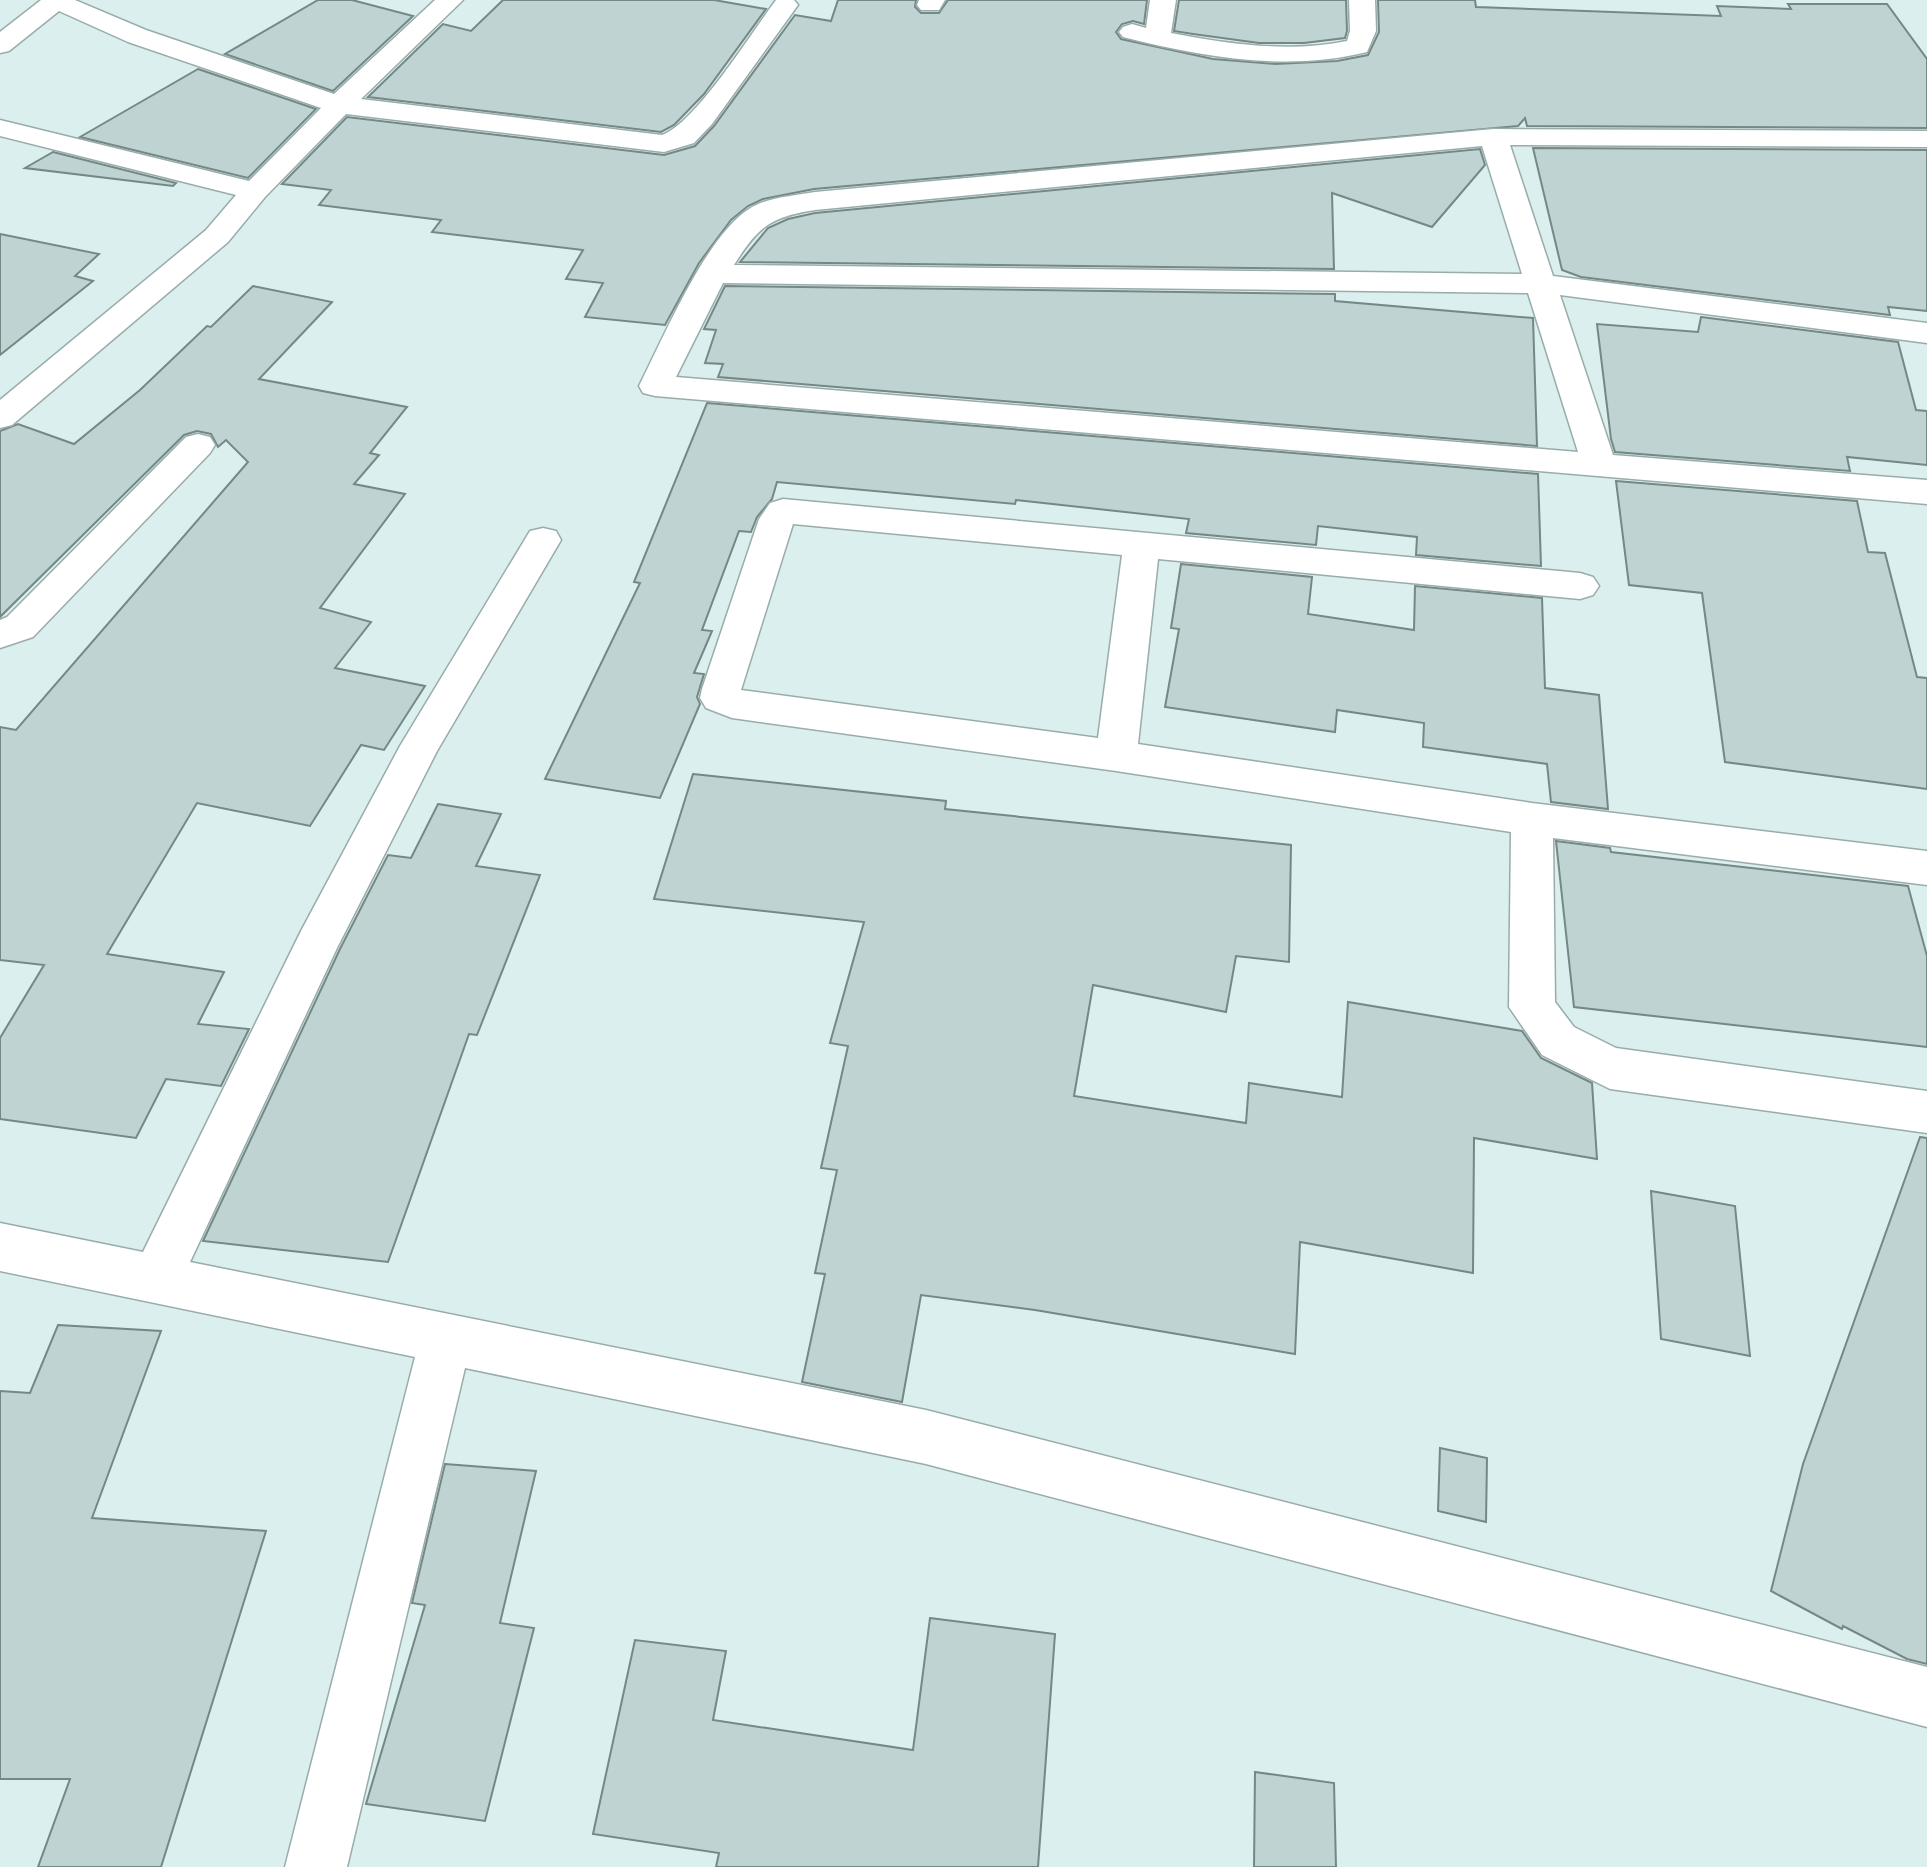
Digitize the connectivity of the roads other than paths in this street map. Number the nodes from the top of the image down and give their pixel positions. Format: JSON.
{"nodes":[{"id":1,"x":55,"y":0,"type":"edge"},
{"id":2,"x":1163,"y":0,"type":"edge"},
{"id":3,"x":1362,"y":0,"type":"edge"},
{"id":4,"x":439,"y":2,"type":"edge"},
{"id":5,"x":756,"y":3,"type":"dead end"},
{"id":6,"x":792,"y":3,"type":"edge"},
{"id":7,"x":0,"y":45,"type":"edge"},
{"id":8,"x":339,"y":105,"type":"junction"},
{"id":9,"x":0,"y":128,"type":"edge"},
{"id":10,"x":1493,"y":137,"type":"junction"},
{"id":11,"x":1927,"y":139,"type":"edge"},
{"id":12,"x":255,"y":191,"type":"junction"},
{"id":13,"x":713,"y":274,"type":"junction"},
{"id":14,"x":1543,"y":284,"type":"junction"},
{"id":15,"x":1927,"y":333,"type":"edge"},
{"id":16,"x":0,"y":417,"type":"edge"},
{"id":17,"x":198,"y":445,"type":"dead end"},
{"id":18,"x":1600,"y":467,"type":"junction"},
{"id":19,"x":1927,"y":492,"type":"edge"},
{"id":20,"x":543,"y":540,"type":"dead end"},
{"id":21,"x":1142,"y":544,"type":"junction"},
{"id":22,"x":1580,"y":586,"type":"dead end"},
{"id":23,"x":0,"y":634,"type":"edge"},
{"id":24,"x":1116,"y":756,"type":"junction"},
{"id":25,"x":1532,"y":819,"type":"junction"},
{"id":26,"x":1927,"y":868,"type":"edge"},
{"id":27,"x":1927,"y":1112,"type":"edge"},
{"id":28,"x":0,"y":1247,"type":"edge"},
{"id":29,"x":156,"y":1279,"type":"junction"},
{"id":30,"x":446,"y":1339,"type":"junction"},
{"id":31,"x":1927,"y":1697,"type":"edge"},
{"id":32,"x":316,"y":1867,"type":"edge"}],
"edges":[{"from":1,"to":7,"type":"street"},
{"from":1,"to":8,"type":"street"},
{"from":2,"to":3,"type":"street"},
{"from":4,"to":8,"type":"street"},
{"from":5,"to":6,"type":"street"},
{"from":6,"to":8,"type":"street"},
{"from":8,"to":12,"type":"street"},
{"from":9,"to":12,"type":"street"},
{"from":10,"to":11,"type":"street"},
{"from":10,"to":13,"type":"street"},
{"from":10,"to":14,"type":"street"},
{"from":12,"to":16,"type":"street"},
{"from":13,"to":14,"type":"street"},
{"from":13,"to":18,"type":"street"},
{"from":14,"to":15,"type":"street"},
{"from":14,"to":18,"type":"street"},
{"from":17,"to":23,"type":"street"},
{"from":18,"to":19,"type":"street"},
{"from":20,"to":29,"type":"street"},
{"from":21,"to":22,"type":"street"},
{"from":21,"to":24,"type":"street"},
{"from":21,"to":24,"type":"street"},
{"from":24,"to":25,"type":"street"},
{"from":25,"to":26,"type":"street"},
{"from":25,"to":27,"type":"street"},
{"from":28,"to":29,"type":"street"},
{"from":29,"to":30,"type":"street"},
{"from":30,"to":31,"type":"street"},
{"from":30,"to":32,"type":"street"}]}
